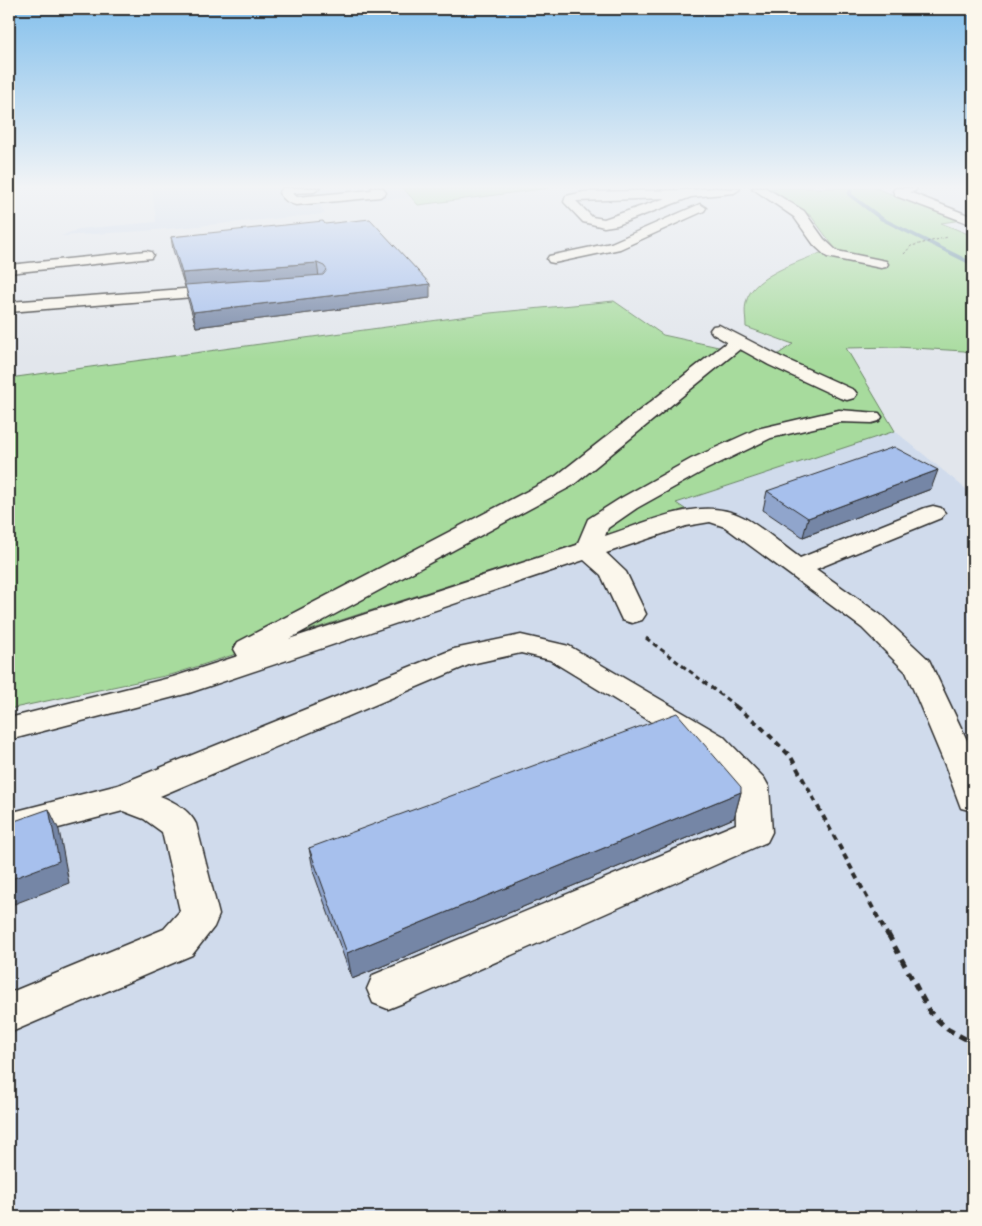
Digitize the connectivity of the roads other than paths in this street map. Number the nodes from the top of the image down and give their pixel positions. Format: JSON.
{"nodes":[{"id":1,"x":616,"y":245,"type":"edge"},
{"id":2,"x":823,"y":245,"type":"edge"},
{"id":3,"x":146,"y":255,"type":"dead end"},
{"id":4,"x":554,"y":259,"type":"dead end"},
{"id":5,"x":881,"y":264,"type":"dead end"},
{"id":6,"x":9,"y":269,"type":"edge"},
{"id":7,"x":241,"y":290,"type":"edge"},
{"id":8,"x":9,"y":307,"type":"edge"},
{"id":9,"x":839,"y":416,"type":"junction"},
{"id":10,"x":872,"y":417,"type":"dead end"},
{"id":11,"x":933,"y":513,"type":"dead end"},
{"id":12,"x":588,"y":550,"type":"junction"},
{"id":13,"x":797,"y":568,"type":"junction"},
{"id":14,"x":632,"y":614,"type":"road end"},
{"id":15,"x":178,"y":686,"type":"junction"},
{"id":16,"x":9,"y":729,"type":"edge"},
{"id":17,"x":124,"y":797,"type":"junction"},
{"id":18,"x":973,"y":798,"type":"edge"},
{"id":19,"x":9,"y":828,"type":"edge"},
{"id":20,"x":388,"y":989,"type":"dead end"},
{"id":21,"x":9,"y":1013,"type":"edge"}],
"edges":[{"from":1,"to":4,"type":"street"},
{"from":2,"to":5,"type":"street"},
{"from":3,"to":6,"type":"street"},
{"from":7,"to":8,"type":"street"},
{"from":9,"to":10,"type":"street"},
{"from":9,"to":12,"type":"street"},
{"from":9,"to":15,"type":"street"},
{"from":11,"to":13,"type":"street"},
{"from":12,"to":13,"type":"street"},
{"from":12,"to":14,"type":"street"},
{"from":12,"to":15,"type":"street"},
{"from":13,"to":18,"type":"street"},
{"from":15,"to":16,"type":"street"},
{"from":17,"to":19,"type":"street"},
{"from":17,"to":20,"type":"street"},
{"from":17,"to":21,"type":"street"}]}
